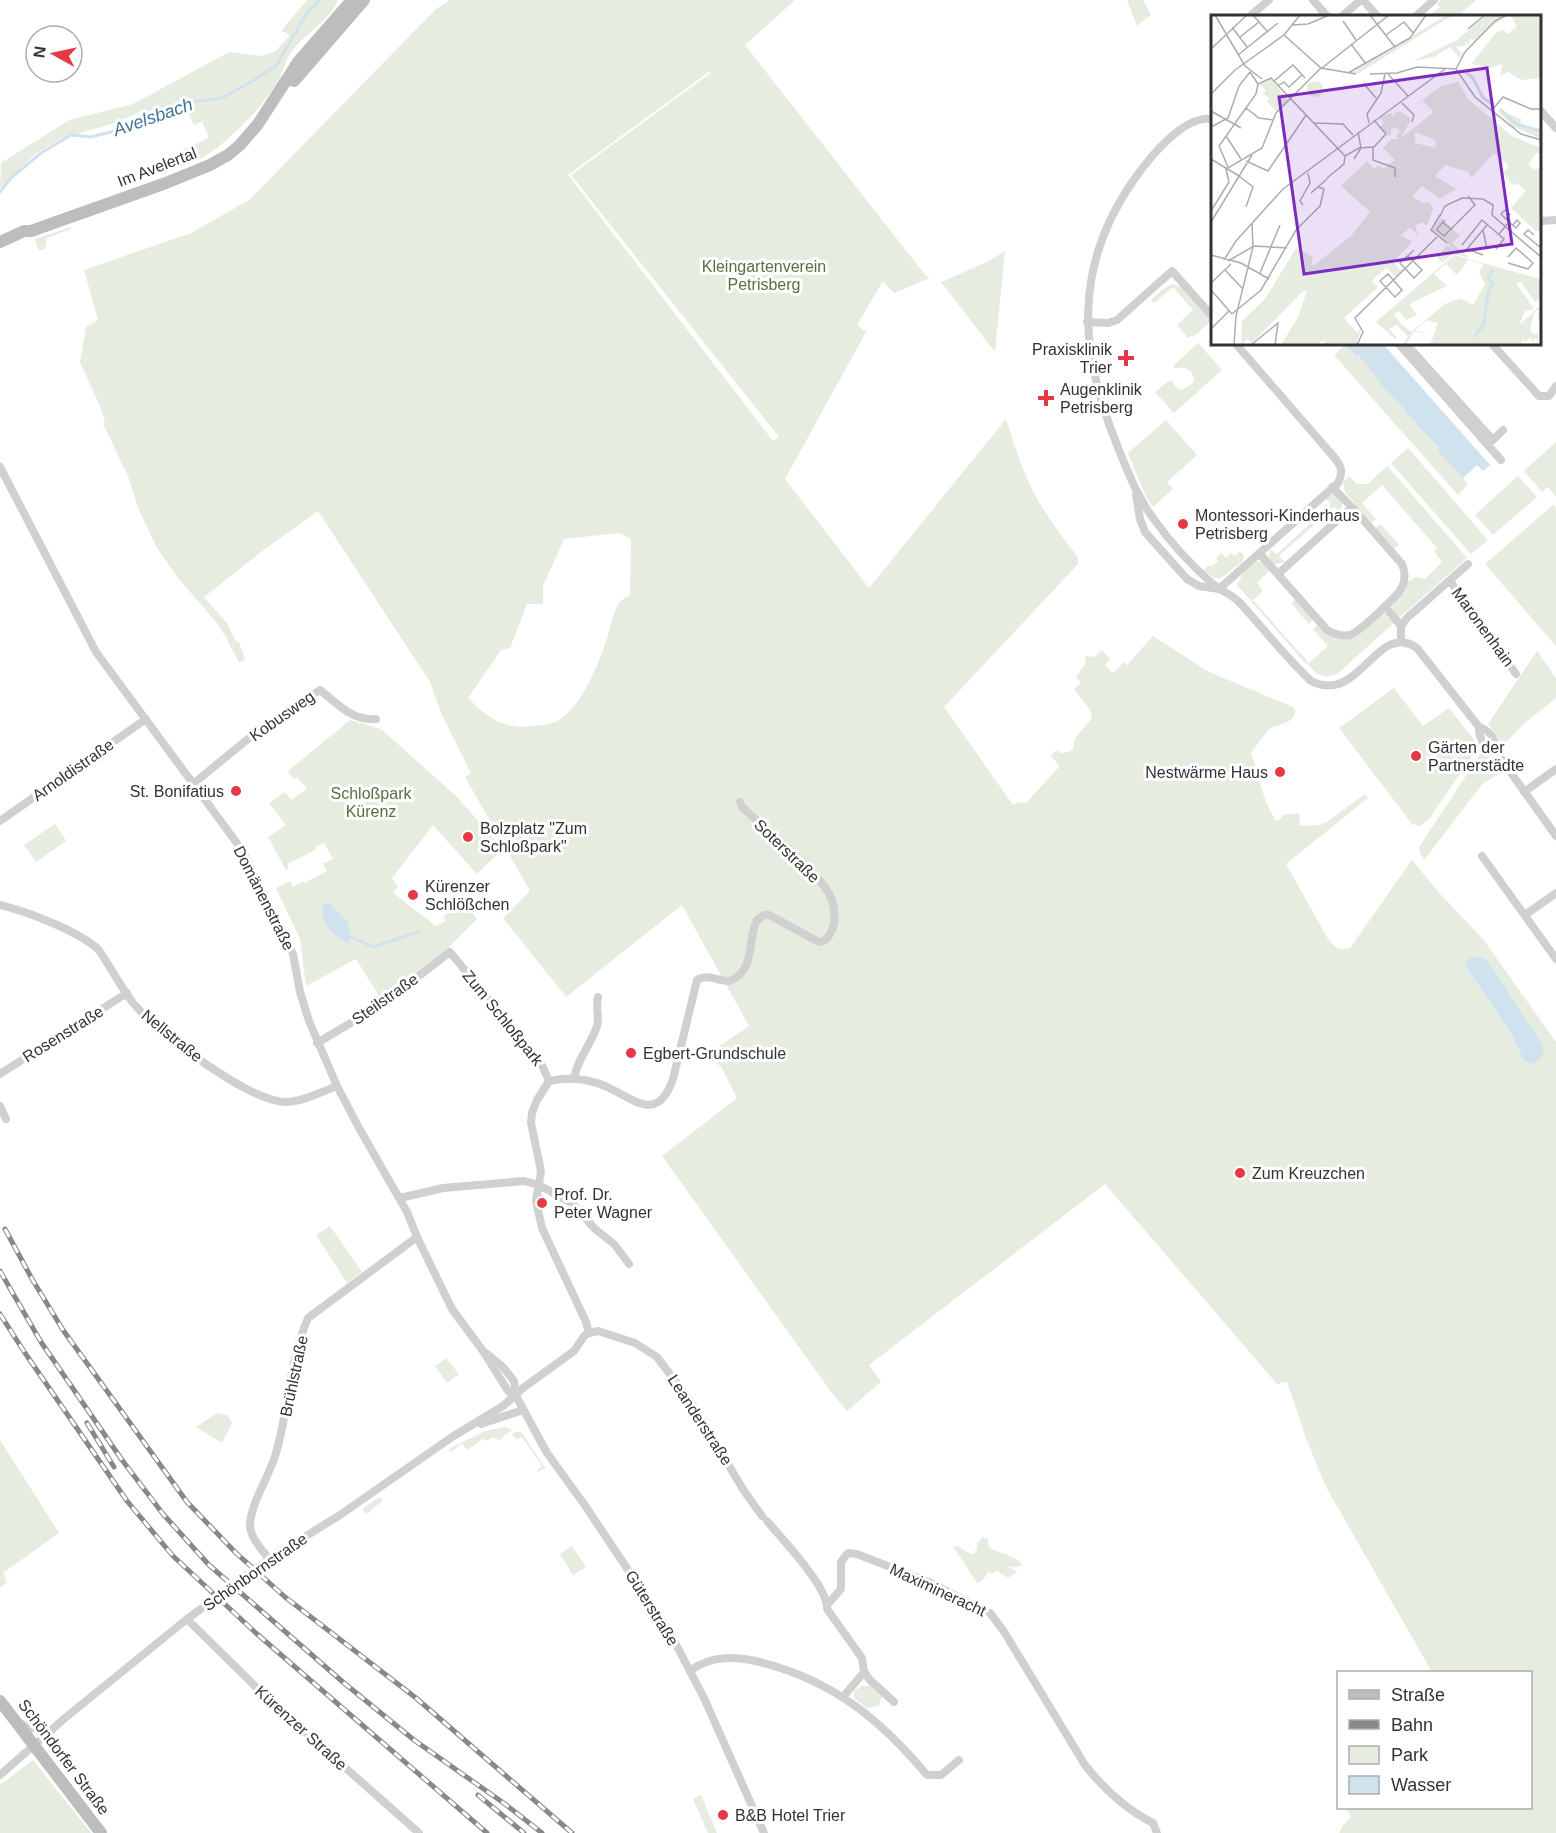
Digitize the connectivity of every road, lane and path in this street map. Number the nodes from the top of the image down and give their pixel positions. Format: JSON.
{"nodes":[{"id":1,"x":1269,"y":0,"type":"edge"},
{"id":2,"x":1313,"y":0,"type":"edge"},
{"id":3,"x":1362,"y":0,"type":"edge"},
{"id":4,"x":1434,"y":0,"type":"edge"},
{"id":5,"x":359,"y":1,"type":"edge"},
{"id":6,"x":1251,"y":15,"type":"edge"},
{"id":7,"x":1326,"y":15,"type":"edge"},
{"id":8,"x":1343,"y":15,"type":"edge"},
{"id":9,"x":1376,"y":15,"type":"edge"},
{"id":10,"x":1417,"y":15,"type":"edge"},
{"id":11,"x":273,"y":104,"type":"junction"},
{"id":12,"x":1541,"y":112,"type":"edge"},
{"id":13,"x":1211,"y":119,"type":"edge"},
{"id":14,"x":1556,"y":128,"type":"edge"},
{"id":15,"x":1556,"y":220,"type":"edge"},
{"id":16,"x":1541,"y":221,"type":"edge"},
{"id":17,"x":31,"y":231,"type":"junction"},
{"id":18,"x":0,"y":242,"type":"edge"},
{"id":19,"x":0,"y":252,"type":"edge"},
{"id":20,"x":1211,"y":315,"type":"edge"},
{"id":21,"x":1088,"y":322,"type":"junction"},
{"id":22,"x":1237,"y":345,"type":"edge"},
{"id":23,"x":1400,"y":345,"type":"edge"},
{"id":24,"x":1407,"y":345,"type":"edge"},
{"id":25,"x":1493,"y":345,"type":"edge"},
{"id":26,"x":1556,"y":386,"type":"edge"},
{"id":27,"x":1503,"y":430,"type":"dead end"},
{"id":28,"x":1501,"y":460,"type":"dead end"},
{"id":29,"x":0,"y":467,"type":"edge"},
{"id":30,"x":1332,"y":487,"type":"junction"},
{"id":31,"x":1135,"y":489,"type":"junction"},
{"id":32,"x":1352,"y":507,"type":"junction"},
{"id":33,"x":1260,"y":554,"type":"junction"},
{"id":34,"x":1468,"y":564,"type":"dead end"},
{"id":35,"x":1278,"y":574,"type":"junction"},
{"id":36,"x":1450,"y":581,"type":"junction"},
{"id":37,"x":1220,"y":590,"type":"junction"},
{"id":38,"x":1385,"y":606,"type":"junction"},
{"id":39,"x":1401,"y":626,"type":"junction"},
{"id":40,"x":1401,"y":642,"type":"junction"},
{"id":41,"x":1516,"y":674,"type":"dead end"},
{"id":42,"x":146,"y":718,"type":"junction"},
{"id":43,"x":376,"y":719,"type":"dead end"},
{"id":44,"x":1556,"y":769,"type":"edge"},
{"id":45,"x":193,"y":784,"type":"junction"},
{"id":46,"x":1524,"y":792,"type":"junction"},
{"id":47,"x":740,"y":802,"type":"dead end"},
{"id":48,"x":0,"y":821,"type":"edge"},
{"id":49,"x":1556,"y":836,"type":"edge"},
{"id":50,"x":1482,"y":856,"type":"dead end"},
{"id":51,"x":1556,"y":892,"type":"edge"},
{"id":52,"x":0,"y":905,"type":"edge"},
{"id":53,"x":1525,"y":915,"type":"junction"},
{"id":54,"x":450,"y":952,"type":"joint"},
{"id":55,"x":1556,"y":959,"type":"edge"},
{"id":56,"x":127,"y":993,"type":"junction"},
{"id":57,"x":598,"y":997,"type":"dead end"},
{"id":58,"x":317,"y":1043,"type":"junction"},
{"id":59,"x":0,"y":1074,"type":"edge"},
{"id":60,"x":574,"y":1079,"type":"junction"},
{"id":61,"x":549,"y":1081,"type":"junction"},
{"id":62,"x":337,"y":1086,"type":"junction"},
{"id":63,"x":0,"y":1106,"type":"edge"},
{"id":64,"x":6,"y":1119,"type":"dead end"},
{"id":65,"x":539,"y":1185,"type":"junction"},
{"id":66,"x":400,"y":1198,"type":"junction"},
{"id":67,"x":417,"y":1237,"type":"junction"},
{"id":68,"x":629,"y":1264,"type":"dead end"},
{"id":69,"x":589,"y":1333,"type":"junction"},
{"id":70,"x":516,"y":1396,"type":"junction"},
{"id":71,"x":523,"y":1410,"type":"junction"},
{"id":72,"x":469,"y":1427,"type":"junction"},
{"id":73,"x":269,"y":1559,"type":"junction"},
{"id":74,"x":828,"y":1604,"type":"junction"},
{"id":75,"x":187,"y":1619,"type":"junction"},
{"id":76,"x":690,"y":1671,"type":"junction"},
{"id":77,"x":864,"y":1672,"type":"junction"},
{"id":78,"x":844,"y":1696,"type":"junction"},
{"id":79,"x":0,"y":1701,"type":"edge"},
{"id":80,"x":894,"y":1702,"type":"dead end"},
{"id":81,"x":17,"y":1722,"type":"junction"},
{"id":82,"x":52,"y":1730,"type":"junction"},
{"id":83,"x":35,"y":1745,"type":"junction"},
{"id":84,"x":959,"y":1760,"type":"dead end"},
{"id":85,"x":0,"y":1775,"type":"edge"},
{"id":86,"x":101,"y":1833,"type":"edge"},
{"id":87,"x":419,"y":1833,"type":"edge"},
{"id":88,"x":764,"y":1833,"type":"edge"},
{"id":89,"x":1156,"y":1833,"type":"edge"}],
"edges":[{"from":1,"to":6,"type":"street"},
{"from":2,"to":7,"type":"street"},
{"from":3,"to":8,"type":"street"},
{"from":3,"to":9,"type":"street"},
{"from":4,"to":10,"type":"street"},
{"from":5,"to":11,"type":"main road","name":"Im Avelertal"},
{"from":5,"to":11,"type":"main road","name":"Im Avelertal"},
{"from":11,"to":17,"type":"main road","name":"Im Avelertal"},
{"from":12,"to":14,"type":"street"},
{"from":13,"to":21,"type":"street"},
{"from":15,"to":16,"type":"street"},
{"from":17,"to":18,"type":"main road","name":"Im Avelertal"},
{"from":17,"to":19,"type":"main road","name":"Im Avelertal"},
{"from":20,"to":21,"type":"street"},
{"from":21,"to":31,"type":"street"},
{"from":22,"to":30,"type":"street"},
{"from":23,"to":28,"type":"street"},
{"from":24,"to":27,"type":"street"},
{"from":25,"to":26,"type":"street"},
{"from":29,"to":42,"type":"street","name":"Domänenstraße"},
{"from":30,"to":32,"type":"street"},
{"from":30,"to":33,"type":"street"},
{"from":31,"to":37,"type":"street"},
{"from":31,"to":37,"type":"street"},
{"from":32,"to":35,"type":"street"},
{"from":32,"to":38,"type":"street"},
{"from":33,"to":35,"type":"street"},
{"from":33,"to":37,"type":"street"},
{"from":34,"to":36,"type":"street","name":"Maronenhain"},
{"from":35,"to":38,"type":"street"},
{"from":36,"to":39,"type":"street","name":"Maronenhain"},
{"from":36,"to":41,"type":"street","name":"Maronenhain"},
{"from":37,"to":40,"type":"street"},
{"from":38,"to":39,"type":"street"},
{"from":39,"to":40,"type":"street"},
{"from":40,"to":46,"type":"street"},
{"from":42,"to":45,"type":"street","name":"Domänenstraße"},
{"from":42,"to":48,"type":"street","name":"Arnoldistraße"},
{"from":43,"to":45,"type":"street","name":"Kobusweg"},
{"from":44,"to":46,"type":"street"},
{"from":45,"to":58,"type":"street","name":"Domänenstraße"},
{"from":46,"to":49,"type":"street"},
{"from":47,"to":60,"type":"street","name":"Soterstraße"},
{"from":50,"to":53,"type":"street"},
{"from":51,"to":53,"type":"street"},
{"from":52,"to":56,"type":"street","name":"Nellstraße"},
{"from":53,"to":55,"type":"street"},
{"from":54,"to":58,"type":"street","name":"Steilstraße"},
{"from":54,"to":61,"type":"street","name":"Zum Schloßpark"},
{"from":56,"to":59,"type":"street","name":"Rosenstraße"},
{"from":56,"to":62,"type":"street","name":"Nellstraße"},
{"from":57,"to":60,"type":"street"},
{"from":58,"to":62,"type":"street","name":"Domänenstraße"},
{"from":60,"to":61,"type":"street","name":"Soterstraße"},
{"from":61,"to":65,"type":"street","name":"Zum Schloßpark"},
{"from":62,"to":66,"type":"street","name":"Domänenstraße"},
{"from":63,"to":64,"type":"street"},
{"from":65,"to":66,"type":"street"},
{"from":65,"to":68,"type":"street"},
{"from":65,"to":69,"type":"street","name":"Zum Schloßpark"},
{"from":66,"to":67,"type":"street","name":"Domänenstraße"},
{"from":67,"to":70,"type":"street","name":"Domänenstraße"},
{"from":67,"to":73,"type":"street","name":"Brühlstraße"},
{"from":69,"to":70,"type":"street"},
{"from":69,"to":74,"type":"street","name":"Leanderstraße"},
{"from":70,"to":71,"type":"street","name":"Güterstraße"},
{"from":70,"to":72,"type":"street","name":"Schönbornstraße"},
{"from":71,"to":72,"type":"street","name":"Schönbornstraße"},
{"from":71,"to":76,"type":"street","name":"Güterstraße"},
{"from":72,"to":73,"type":"street","name":"Schönbornstraße"},
{"from":73,"to":75,"type":"street","name":"Schönbornstraße"},
{"from":74,"to":77,"type":"street"},
{"from":74,"to":89,"type":"street","name":"Maximineracht"},
{"from":75,"to":82,"type":"street","name":"Schönbornstraße"},
{"from":75,"to":87,"type":"street","name":"Kürenzer Straße"},
{"from":76,"to":78,"type":"street"},
{"from":76,"to":88,"type":"street","name":"Güterstraße"},
{"from":77,"to":78,"type":"street"},
{"from":77,"to":80,"type":"street"},
{"from":78,"to":84,"type":"street"},
{"from":79,"to":81,"type":"main road","name":"Schöndorfer Straße"},
{"from":81,"to":82,"type":"street"},
{"from":81,"to":83,"type":"main road","name":"Schöndorfer Straße"},
{"from":82,"to":83,"type":"street","name":"Schönbornstraße"},
{"from":83,"to":85,"type":"street","name":"Schönbornstraße"},
{"from":83,"to":86,"type":"main road","name":"Schöndorfer Straße"}]}
